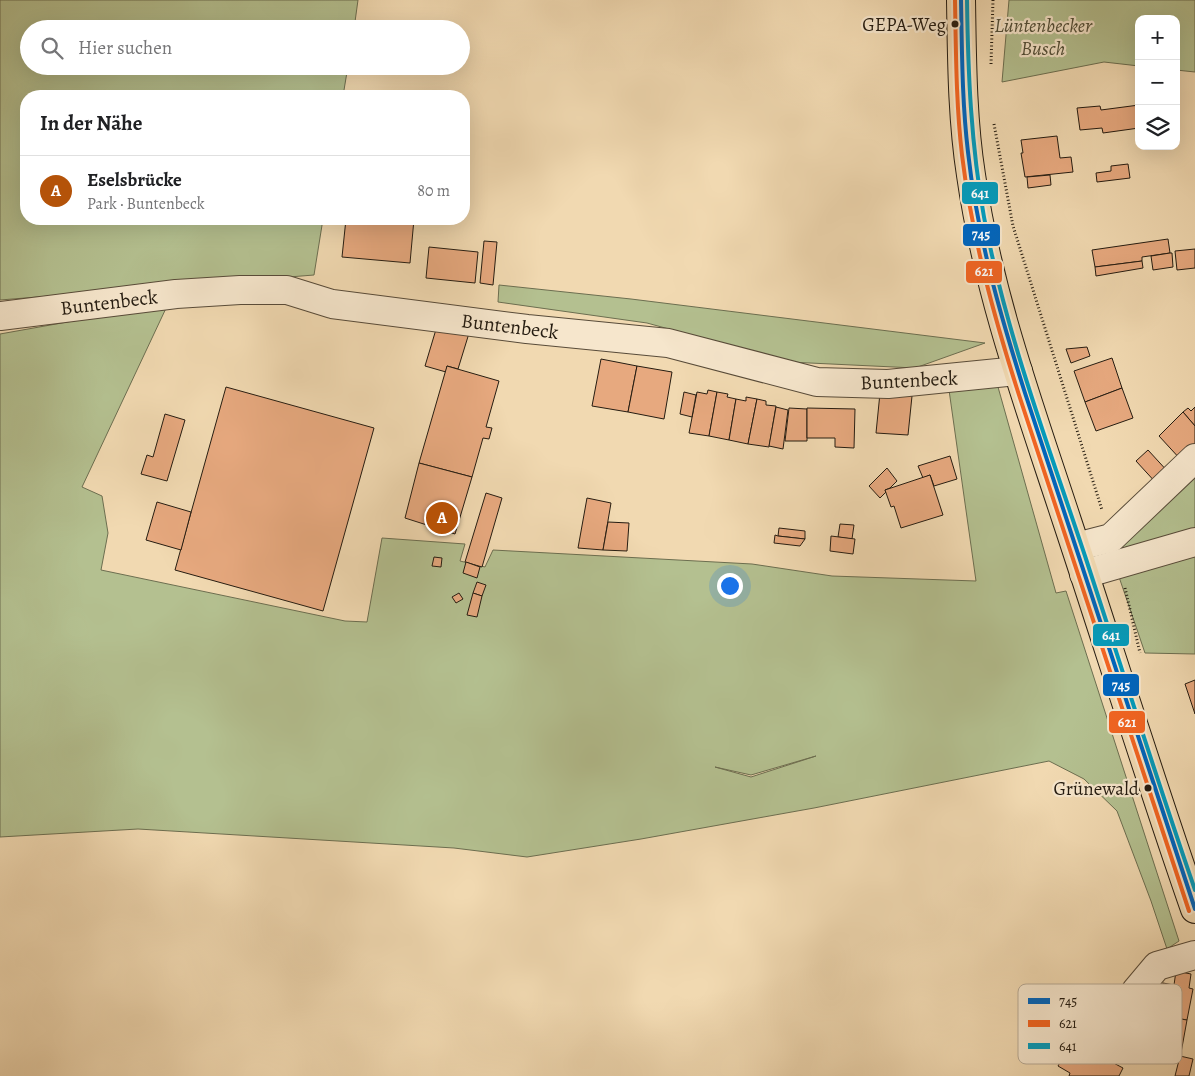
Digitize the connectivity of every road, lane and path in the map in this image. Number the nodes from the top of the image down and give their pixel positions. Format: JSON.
{"nodes":[{"id":1,"x":961,"y":0,"type":"edge"},
{"id":2,"x":993,"y":0,"type":"edge"},
{"id":3,"x":991,"y":66,"type":"dead end"},
{"id":4,"x":993,"y":123,"type":"dead end"},
{"id":5,"x":0,"y":316,"type":"edge"},
{"id":6,"x":1018,"y":372,"type":"junction"},
{"id":7,"x":1195,"y":458,"type":"edge"},
{"id":8,"x":1111,"y":538,"type":"junction"},
{"id":9,"x":1195,"y":542,"type":"edge"},
{"id":10,"x":1076,"y":548,"type":"junction"},
{"id":11,"x":1119,"y":564,"type":"junction"},
{"id":12,"x":1084,"y":574,"type":"junction"},
{"id":13,"x":1142,"y":662,"type":"dead end"},
{"id":14,"x":1195,"y":909,"type":"edge"},
{"id":15,"x":1195,"y":955,"type":"edge"},
{"id":16,"x":1142,"y":984,"type":"edge"}],
"edges":[{"from":1,"to":6,"type":"main road"},
{"from":2,"to":3,"type":"path"},
{"from":4,"to":8,"type":"path"},
{"from":5,"to":6,"type":"street","name":"Buntenbeck"},
{"from":6,"to":10,"type":"main road"},
{"from":7,"to":8,"type":"street"},
{"from":8,"to":10,"type":"street"},
{"from":9,"to":11,"type":"street"},
{"from":10,"to":12,"type":"main road"},
{"from":11,"to":12,"type":"street"},
{"from":11,"to":13,"type":"path"},
{"from":12,"to":14,"type":"main road"},
{"from":15,"to":16,"type":"street"}]}
